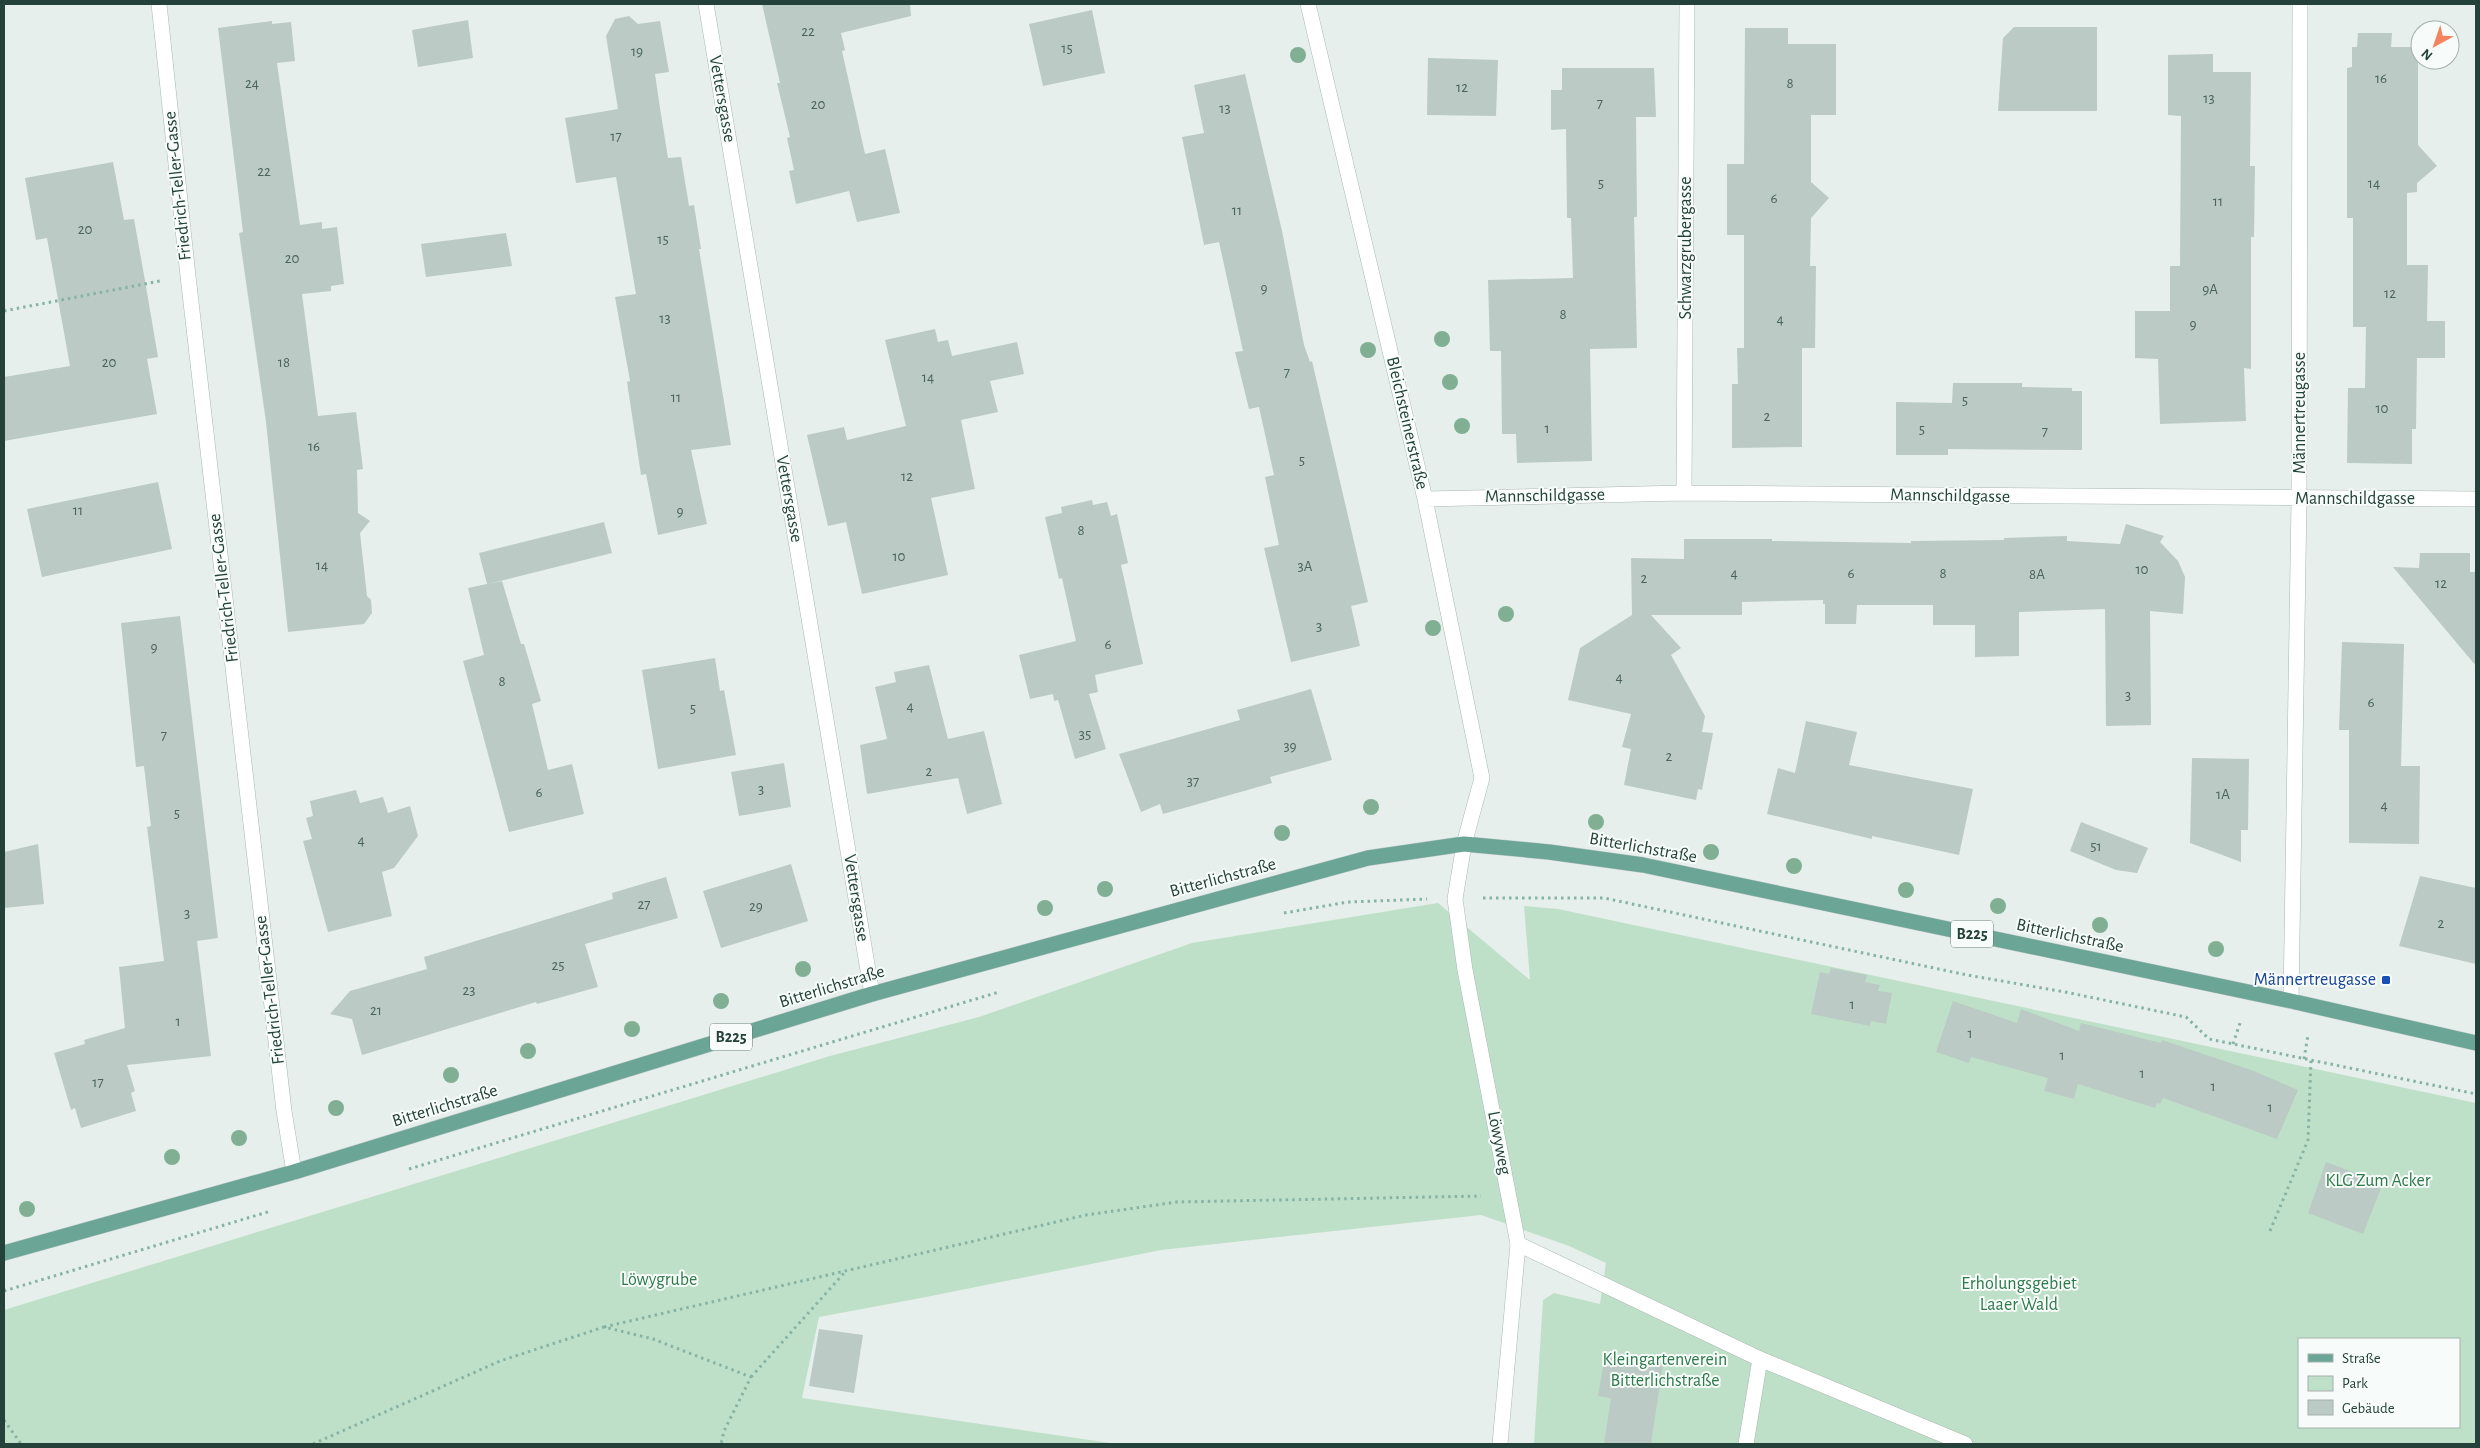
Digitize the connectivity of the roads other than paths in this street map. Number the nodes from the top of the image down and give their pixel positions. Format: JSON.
{"nodes":[{"id":1,"x":159,"y":4,"type":"edge"},
{"id":2,"x":706,"y":4,"type":"edge"},
{"id":3,"x":1308,"y":4,"type":"edge"},
{"id":4,"x":1687,"y":4,"type":"edge"},
{"id":5,"x":2300,"y":4,"type":"edge"},
{"id":6,"x":1684,"y":493,"type":"junction"},
{"id":7,"x":1425,"y":499,"type":"junction"},
{"id":8,"x":2476,"y":499,"type":"edge"},
{"id":9,"x":2300,"y":500,"type":"junction"},
{"id":10,"x":1464,"y":844,"type":"junction"},
{"id":11,"x":872,"y":994,"type":"junction"},
{"id":12,"x":2291,"y":1001,"type":"junction"},
{"id":13,"x":2476,"y":1043,"type":"edge"},
{"id":14,"x":294,"y":1172,"type":"junction"},
{"id":15,"x":1518,"y":1244,"type":"junction"},
{"id":16,"x":4,"y":1253,"type":"edge"},
{"id":17,"x":1760,"y":1358,"type":"junction"},
{"id":18,"x":1929,"y":1437,"type":"edge"},
{"id":19,"x":1500,"y":1444,"type":"edge"},
{"id":20,"x":1746,"y":1444,"type":"edge"},
{"id":21,"x":1965,"y":1444,"type":"edge"}],
"edges":[{"from":1,"to":14,"type":"street","name":"Friedrich-Teller-Gasse"},
{"from":2,"to":11,"type":"street","name":"Vettersgasse"},
{"from":3,"to":7,"type":"street","name":"Bleichsteinerstraße"},
{"from":4,"to":6,"type":"street","name":"Schwarzgrubergasse"},
{"from":5,"to":9,"type":"street","name":"Männertreugasse"},
{"from":6,"to":7,"type":"street","name":"Mannschildgasse"},
{"from":6,"to":9,"type":"street","name":"Mannschildgasse"},
{"from":7,"to":10,"type":"street","name":"Bleichsteinerstraße"},
{"from":8,"to":9,"type":"street","name":"Mannschildgasse"},
{"from":9,"to":12,"type":"street","name":"Männertreugasse"},
{"from":10,"to":11,"type":"main road","name":"Bitterlichstraße","number":"B225"},
{"from":10,"to":12,"type":"main road","name":"Bitterlichstraße","number":"B225"},
{"from":10,"to":15,"type":"street","name":"Löwyweg"},
{"from":11,"to":14,"type":"main road","name":"Bitterlichstraße","number":"B225"},
{"from":12,"to":13,"type":"main road","name":"Bitterlichstraße","number":"B225"},
{"from":14,"to":16,"type":"main road","name":"Bitterlichstraße","number":"B225"},
{"from":15,"to":17,"type":"street"},
{"from":15,"to":19,"type":"street","name":"Löwyweg"},
{"from":17,"to":18,"type":"street"},
{"from":17,"to":20,"type":"street"},
{"from":18,"to":21,"type":"street"}]}
